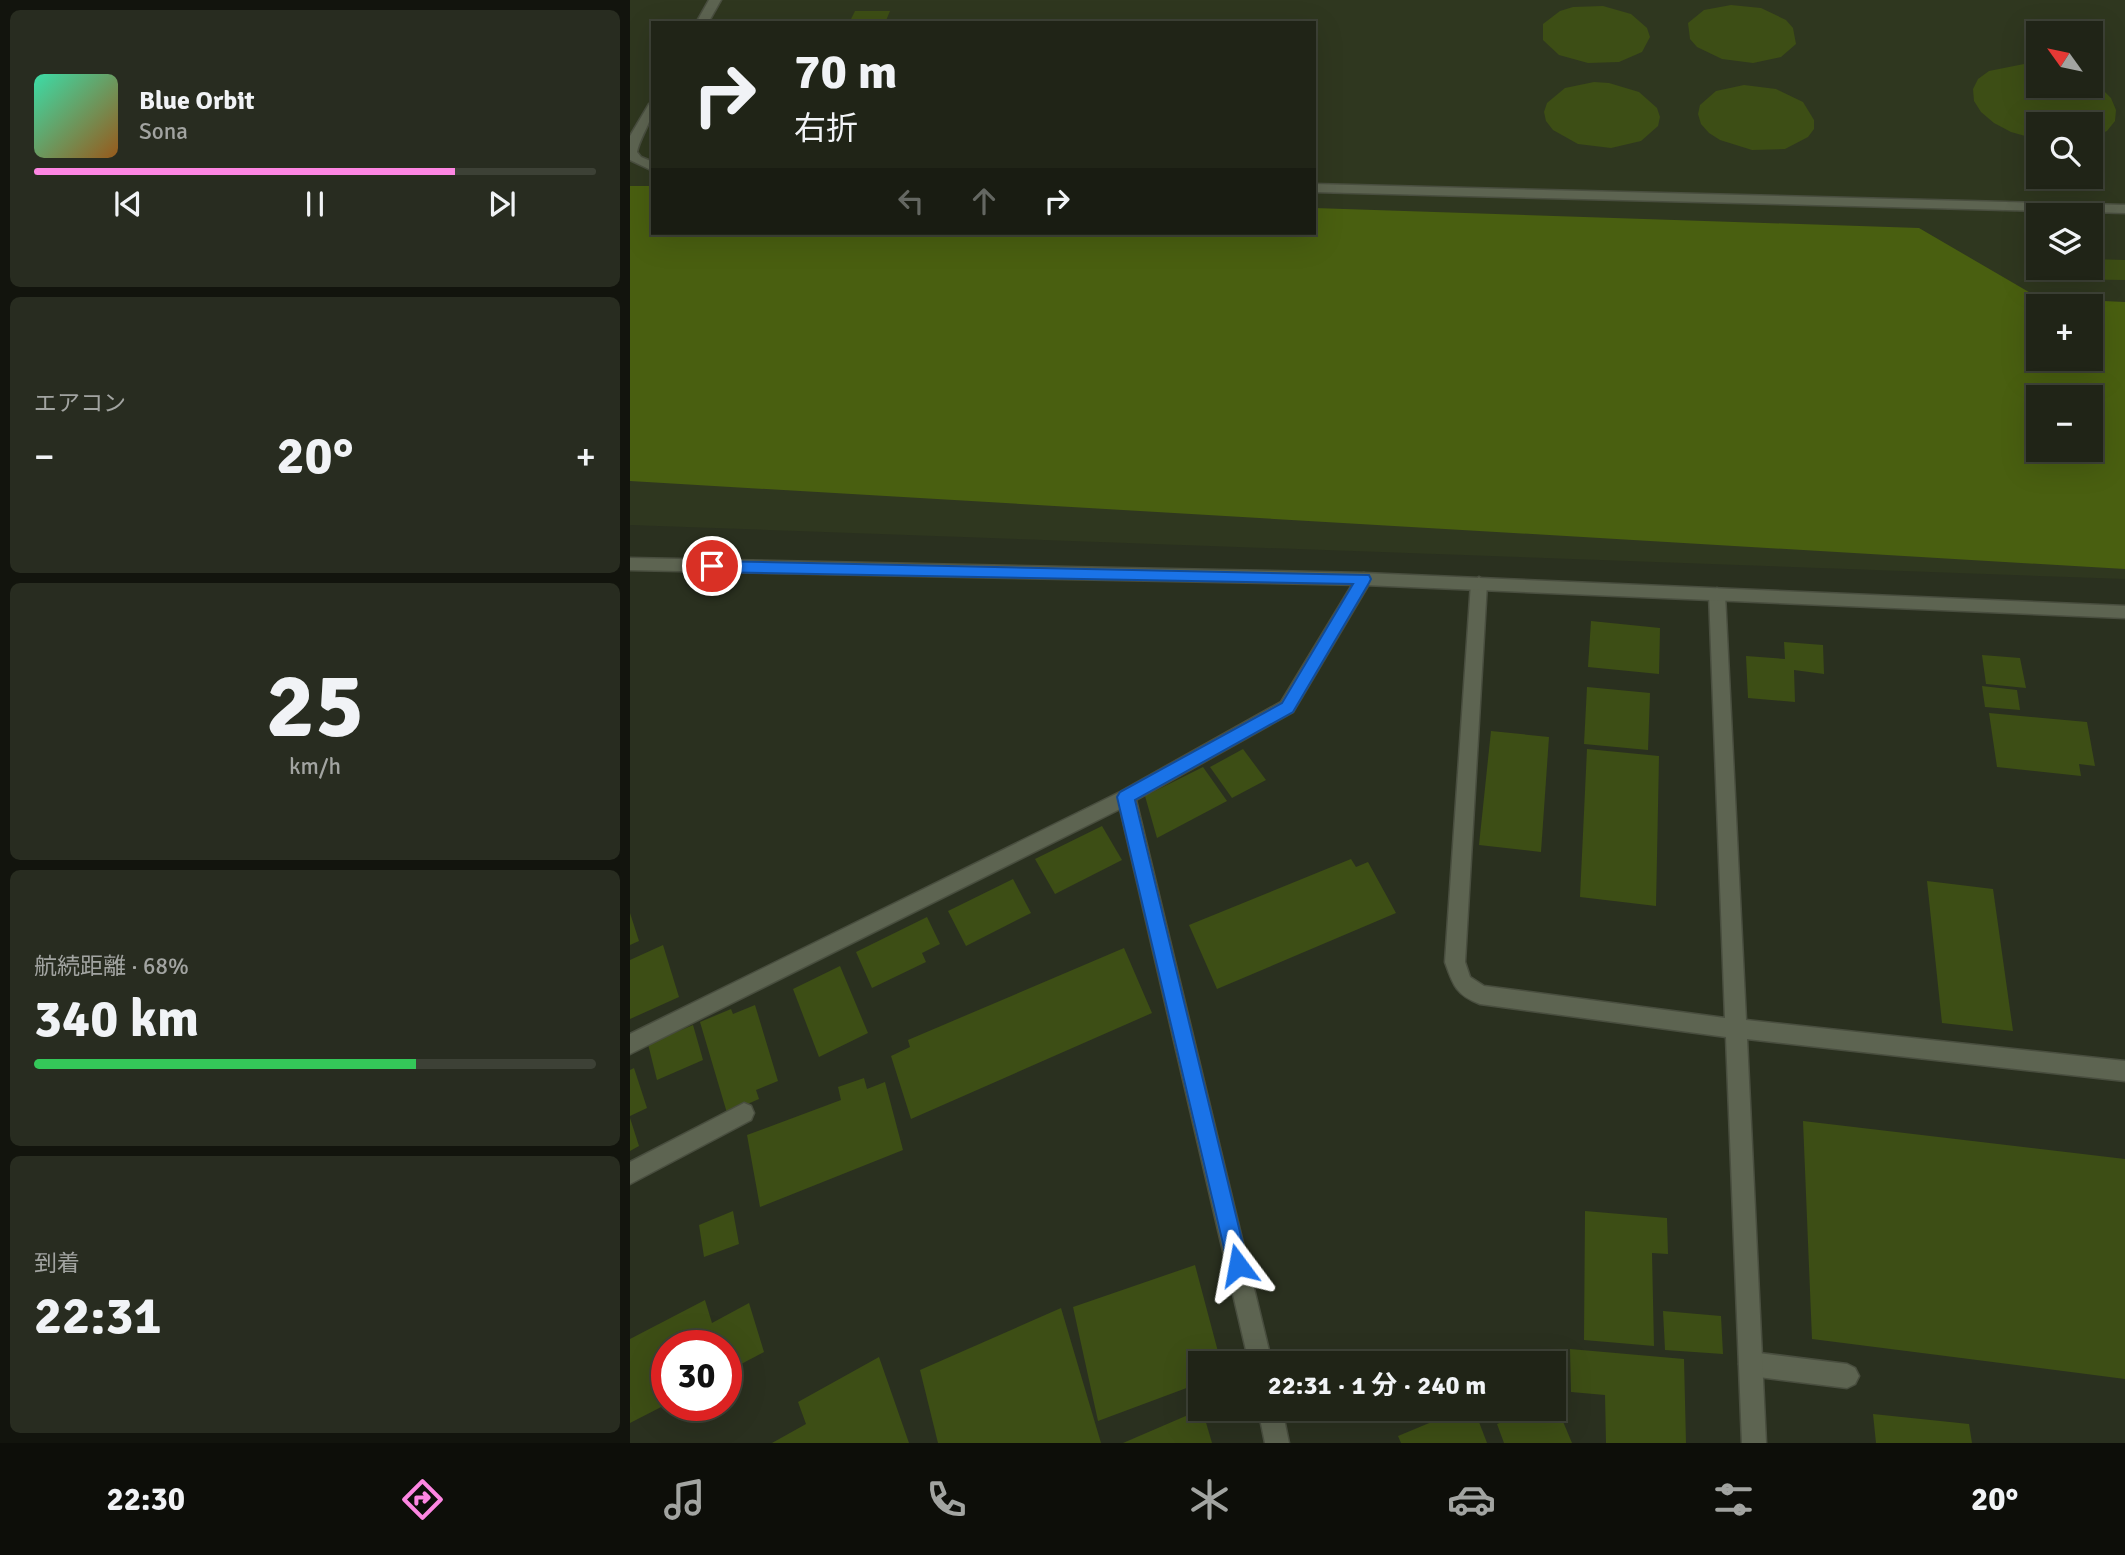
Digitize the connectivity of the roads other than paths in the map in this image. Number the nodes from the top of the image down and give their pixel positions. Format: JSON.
{"nodes":[{"id":1,"x":715,"y":0,"type":"edge"},
{"id":2,"x":703,"y":21,"type":"edge"},
{"id":3,"x":651,"y":110,"type":"edge"},
{"id":4,"x":651,"y":166,"type":"edge"},
{"id":5,"x":1316,"y":188,"type":"edge"},
{"id":6,"x":2125,"y":209,"type":"edge"},
{"id":7,"x":630,"y":564,"type":"edge"},
{"id":8,"x":1364,"y":579,"type":"junction"},
{"id":9,"x":1479,"y":583,"type":"junction"},
{"id":10,"x":1717,"y":594,"type":"junction"},
{"id":11,"x":2125,"y":612,"type":"edge"},
{"id":12,"x":1126,"y":797,"type":"junction"},
{"id":13,"x":1738,"y":1029,"type":"junction"},
{"id":14,"x":630,"y":1044,"type":"edge"},
{"id":15,"x":2125,"y":1072,"type":"edge"},
{"id":16,"x":744,"y":1114,"type":"dead end"},
{"id":17,"x":630,"y":1173,"type":"edge"},
{"id":18,"x":1258,"y":1351,"type":"edge"},
{"id":19,"x":1751,"y":1364,"type":"junction"},
{"id":20,"x":1847,"y":1376,"type":"dead end"},
{"id":21,"x":1273,"y":1421,"type":"edge"},
{"id":22,"x":1278,"y":1443,"type":"edge"},
{"id":23,"x":1754,"y":1443,"type":"edge"}],
"edges":[{"from":1,"to":2,"type":"street"},
{"from":3,"to":4,"type":"street"},
{"from":5,"to":6,"type":"street"},
{"from":7,"to":8,"type":"street"},
{"from":8,"to":9,"type":"street"},
{"from":8,"to":12,"type":"street"},
{"from":9,"to":10,"type":"street"},
{"from":9,"to":13,"type":"street"},
{"from":10,"to":11,"type":"street"},
{"from":10,"to":13,"type":"street"},
{"from":12,"to":14,"type":"street"},
{"from":12,"to":18,"type":"street"},
{"from":13,"to":15,"type":"street"},
{"from":13,"to":19,"type":"street"},
{"from":16,"to":17,"type":"street"},
{"from":19,"to":20,"type":"street"},
{"from":19,"to":23,"type":"street"},
{"from":21,"to":22,"type":"street"}]}
